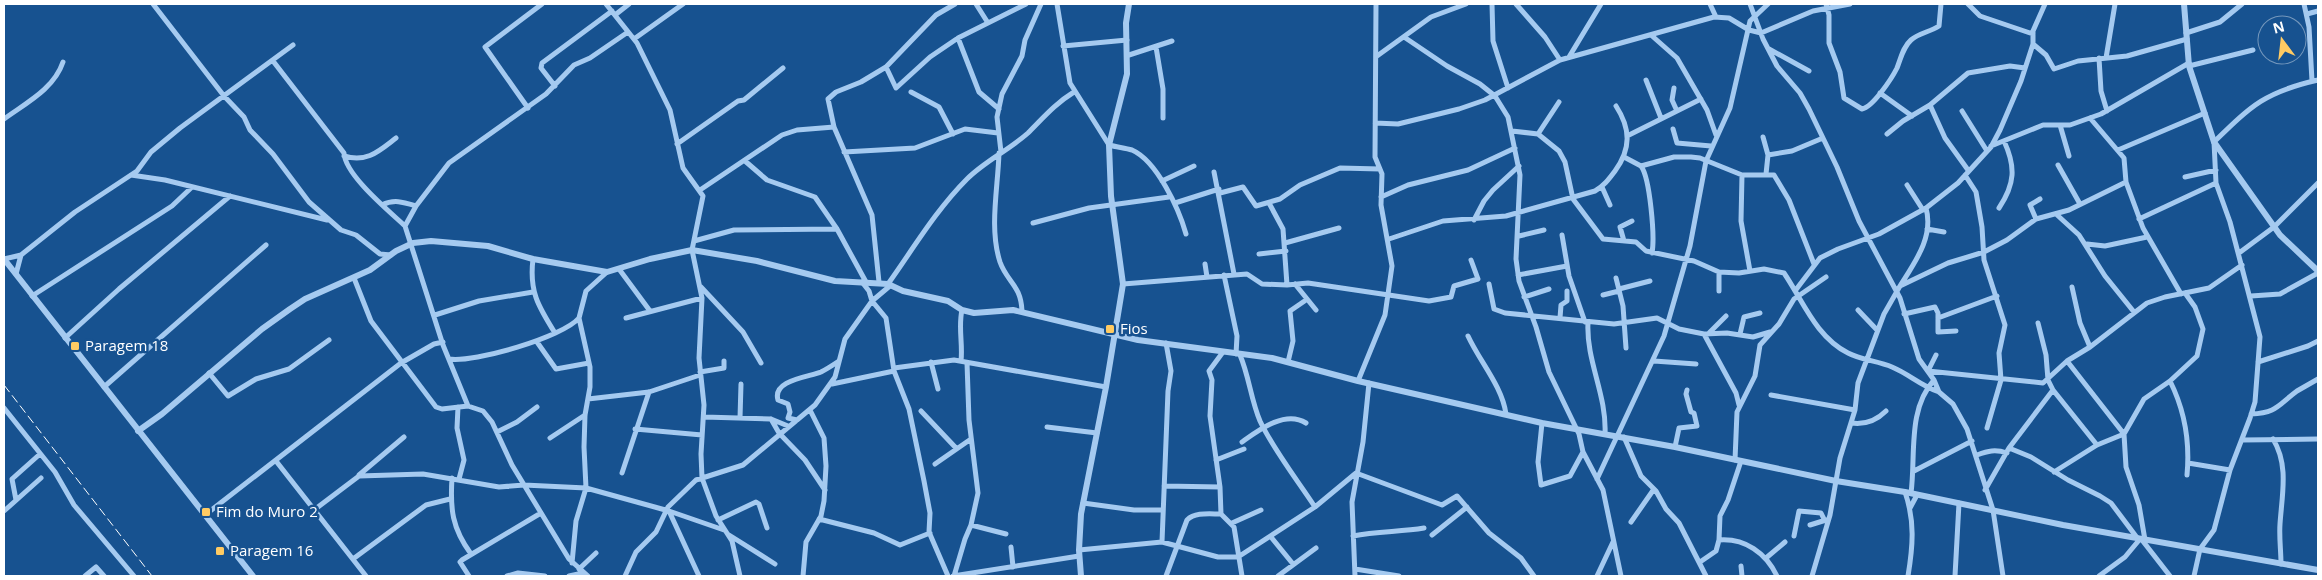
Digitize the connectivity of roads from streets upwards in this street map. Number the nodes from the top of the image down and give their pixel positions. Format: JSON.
{"nodes":[{"id":1,"x":153,"y":4,"type":"edge"},
{"id":2,"x":542,"y":4,"type":"edge"},
{"id":3,"x":606,"y":4,"type":"edge"},
{"id":4,"x":629,"y":4,"type":"edge"},
{"id":5,"x":683,"y":4,"type":"edge"},
{"id":6,"x":955,"y":4,"type":"edge"},
{"id":7,"x":976,"y":4,"type":"edge"},
{"id":8,"x":1026,"y":4,"type":"edge"},
{"id":9,"x":1041,"y":4,"type":"edge"},
{"id":10,"x":1057,"y":4,"type":"edge"},
{"id":11,"x":1129,"y":4,"type":"edge"},
{"id":12,"x":1376,"y":4,"type":"edge"},
{"id":13,"x":1466,"y":4,"type":"edge"},
{"id":14,"x":1492,"y":4,"type":"edge"},
{"id":15,"x":1516,"y":4,"type":"edge"},
{"id":16,"x":1601,"y":4,"type":"edge"},
{"id":17,"x":1710,"y":4,"type":"edge"},
{"id":18,"x":1750,"y":4,"type":"edge"},
{"id":19,"x":1768,"y":4,"type":"edge"},
{"id":20,"x":1850,"y":4,"type":"edge"},
{"id":21,"x":1941,"y":4,"type":"edge"},
{"id":22,"x":1968,"y":4,"type":"edge"},
{"id":23,"x":2044,"y":4,"type":"edge"},
{"id":24,"x":2115,"y":4,"type":"edge"},
{"id":25,"x":2184,"y":4,"type":"edge"},
{"id":26,"x":2242,"y":4,"type":"edge"},
{"id":27,"x":2304,"y":4,"type":"edge"},
{"id":28,"x":1827,"y":6,"type":"edge"},
{"id":29,"x":2318,"y":11,"type":"edge"},
{"id":30,"x":613,"y":13,"type":"junction"},
{"id":31,"x":1755,"y":14,"type":"junction"},
{"id":32,"x":2307,"y":14,"type":"junction"},
{"id":33,"x":1716,"y":17,"type":"junction"},
{"id":34,"x":988,"y":23,"type":"junction"},
{"id":35,"x":1747,"y":29,"type":"junction"},
{"id":36,"x":628,"y":32,"type":"junction"},
{"id":37,"x":1761,"y":33,"type":"junction"},
{"id":38,"x":2033,"y":34,"type":"junction"},
{"id":39,"x":1651,"y":35,"type":"junction"},
{"id":40,"x":2186,"y":36,"type":"junction"},
{"id":41,"x":1404,"y":37,"type":"junction"},
{"id":42,"x":958,"y":38,"type":"junction"},
{"id":43,"x":634,"y":39,"type":"junction"},
{"id":44,"x":1127,"y":40,"type":"junction"},
{"id":45,"x":1172,"y":41,"type":"dead end"},
{"id":46,"x":2033,"y":44,"type":"junction"},
{"id":47,"x":293,"y":45,"type":"dead end"},
{"id":48,"x":1063,"y":46,"type":"junction"},
{"id":49,"x":1156,"y":47,"type":"junction"},
{"id":50,"x":1768,"y":48,"type":"junction"},
{"id":51,"x":2253,"y":50,"type":"dead end"},
{"id":52,"x":1129,"y":54,"type":"junction"},
{"id":53,"x":1377,"y":56,"type":"junction"},
{"id":54,"x":1569,"y":58,"type":"junction"},
{"id":55,"x":2099,"y":58,"type":"junction"},
{"id":56,"x":2106,"y":58,"type":"junction"},
{"id":57,"x":1560,"y":60,"type":"junction"},
{"id":58,"x":273,"y":61,"type":"junction"},
{"id":59,"x":63,"y":62,"type":"dead end"},
{"id":60,"x":2189,"y":65,"type":"junction"},
{"id":61,"x":886,"y":67,"type":"junction"},
{"id":62,"x":783,"y":68,"type":"dead end"},
{"id":63,"x":2025,"y":68,"type":"junction"},
{"id":64,"x":1809,"y":71,"type":"dead end"},
{"id":65,"x":1646,"y":80,"type":"dead end"},
{"id":66,"x":2318,"y":80,"type":"edge"},
{"id":67,"x":2312,"y":82,"type":"junction"},
{"id":68,"x":555,"y":86,"type":"junction"},
{"id":69,"x":1508,"y":88,"type":"junction"},
{"id":70,"x":1674,"y":88,"type":"dead end"},
{"id":71,"x":911,"y":92,"type":"dead end"},
{"id":72,"x":1074,"y":92,"type":"junction"},
{"id":73,"x":1880,"y":93,"type":"junction"},
{"id":74,"x":224,"y":96,"type":"junction"},
{"id":75,"x":1494,"y":96,"type":"junction"},
{"id":76,"x":1702,"y":98,"type":"junction"},
{"id":77,"x":1559,"y":102,"type":"dead end"},
{"id":78,"x":1930,"y":105,"type":"junction"},
{"id":79,"x":1616,"y":106,"type":"dead end"},
{"id":80,"x":528,"y":108,"type":"junction"},
{"id":81,"x":999,"y":109,"type":"junction"},
{"id":82,"x":1677,"y":111,"type":"junction"},
{"id":83,"x":1962,"y":111,"type":"dead end"},
{"id":84,"x":2107,"y":111,"type":"junction"},
{"id":85,"x":2205,"y":113,"type":"junction"},
{"id":86,"x":1912,"y":116,"type":"junction"},
{"id":87,"x":1163,"y":118,"type":"dead end"},
{"id":88,"x":1661,"y":118,"type":"junction"},
{"id":89,"x":2090,"y":118,"type":"junction"},
{"id":90,"x":4,"y":119,"type":"edge"},
{"id":91,"x":1375,"y":124,"type":"junction"},
{"id":92,"x":2060,"y":124,"type":"junction"},
{"id":93,"x":834,"y":126,"type":"junction"},
{"id":94,"x":1673,"y":130,"type":"dead end"},
{"id":95,"x":1512,"y":131,"type":"junction"},
{"id":96,"x":953,"y":134,"type":"junction"},
{"id":97,"x":998,"y":134,"type":"junction"},
{"id":98,"x":1538,"y":134,"type":"junction"},
{"id":99,"x":1887,"y":134,"type":"dead end"},
{"id":100,"x":1628,"y":135,"type":"junction"},
{"id":101,"x":1716,"y":135,"type":"junction"},
{"id":102,"x":1997,"y":136,"type":"junction"},
{"id":103,"x":1763,"y":137,"type":"dead end"},
{"id":104,"x":396,"y":138,"type":"dead end"},
{"id":105,"x":1823,"y":138,"type":"junction"},
{"id":106,"x":2002,"y":142,"type":"junction"},
{"id":107,"x":2214,"y":142,"type":"junction"},
{"id":108,"x":677,"y":144,"type":"junction"},
{"id":109,"x":1109,"y":145,"type":"junction"},
{"id":110,"x":1711,"y":146,"type":"junction"},
{"id":111,"x":1515,"y":148,"type":"junction"},
{"id":112,"x":1989,"y":149,"type":"junction"},
{"id":113,"x":2118,"y":150,"type":"junction"},
{"id":114,"x":844,"y":152,"type":"junction"},
{"id":115,"x":1000,"y":152,"type":"junction"},
{"id":116,"x":1768,"y":155,"type":"junction"},
{"id":117,"x":344,"y":156,"type":"junction"},
{"id":118,"x":2069,"y":156,"type":"dead end"},
{"id":119,"x":1624,"y":157,"type":"junction"},
{"id":120,"x":745,"y":161,"type":"junction"},
{"id":121,"x":1706,"y":161,"type":"junction"},
{"id":122,"x":2058,"y":165,"type":"dead end"},
{"id":123,"x":1194,"y":166,"type":"dead end"},
{"id":124,"x":1520,"y":166,"type":"junction"},
{"id":125,"x":1641,"y":166,"type":"junction"},
{"id":126,"x":1380,"y":168,"type":"junction"},
{"id":127,"x":2216,"y":170,"type":"junction"},
{"id":128,"x":1214,"y":172,"type":"dead end"},
{"id":129,"x":1966,"y":173,"type":"junction"},
{"id":130,"x":1766,"y":174,"type":"junction"},
{"id":131,"x":130,"y":175,"type":"junction"},
{"id":132,"x":1742,"y":175,"type":"junction"},
{"id":133,"x":2185,"y":178,"type":"dead end"},
{"id":134,"x":1162,"y":181,"type":"junction"},
{"id":135,"x":2126,"y":182,"type":"junction"},
{"id":136,"x":2216,"y":182,"type":"junction"},
{"id":137,"x":2318,"y":183,"type":"edge"},
{"id":138,"x":1907,"y":185,"type":"dead end"},
{"id":139,"x":191,"y":188,"type":"junction"},
{"id":140,"x":1602,"y":188,"type":"junction"},
{"id":141,"x":700,"y":190,"type":"junction"},
{"id":142,"x":1219,"y":191,"type":"junction"},
{"id":143,"x":230,"y":196,"type":"junction"},
{"id":144,"x":1170,"y":197,"type":"junction"},
{"id":145,"x":1381,"y":197,"type":"junction"},
{"id":146,"x":1573,"y":198,"type":"junction"},
{"id":147,"x":2040,"y":198,"type":"dead end"},
{"id":148,"x":1175,"y":203,"type":"junction"},
{"id":149,"x":1269,"y":203,"type":"junction"},
{"id":150,"x":2080,"y":204,"type":"junction"},
{"id":151,"x":382,"y":205,"type":"junction"},
{"id":152,"x":1112,"y":205,"type":"junction"},
{"id":153,"x":1610,"y":205,"type":"dead end"},
{"id":154,"x":416,"y":206,"type":"junction"},
{"id":155,"x":2000,"y":208,"type":"dead end"},
{"id":156,"x":1924,"y":209,"type":"junction"},
{"id":157,"x":1520,"y":212,"type":"junction"},
{"id":158,"x":2056,"y":214,"type":"junction"},
{"id":159,"x":2036,"y":219,"type":"junction"},
{"id":160,"x":2139,"y":219,"type":"junction"},
{"id":161,"x":328,"y":220,"type":"junction"},
{"id":162,"x":1474,"y":220,"type":"junction"},
{"id":163,"x":1632,"y":221,"type":"dead end"},
{"id":164,"x":1033,"y":223,"type":"dead end"},
{"id":165,"x":405,"y":226,"type":"junction"},
{"id":166,"x":2274,"y":226,"type":"junction"},
{"id":167,"x":1340,"y":228,"type":"dead end"},
{"id":168,"x":837,"y":229,"type":"junction"},
{"id":169,"x":1927,"y":229,"type":"junction"},
{"id":170,"x":1544,"y":230,"type":"dead end"},
{"id":171,"x":1944,"y":232,"type":"dead end"},
{"id":172,"x":1186,"y":234,"type":"dead end"},
{"id":173,"x":1562,"y":234,"type":"dead end"},
{"id":174,"x":1518,"y":236,"type":"junction"},
{"id":175,"x":2147,"y":237,"type":"junction"},
{"id":176,"x":1389,"y":239,"type":"junction"},
{"id":177,"x":1868,"y":239,"type":"junction"},
{"id":178,"x":694,"y":241,"type":"junction"},
{"id":179,"x":1624,"y":241,"type":"junction"},
{"id":180,"x":1285,"y":243,"type":"junction"},
{"id":181,"x":411,"y":244,"type":"junction"},
{"id":182,"x":2086,"y":244,"type":"junction"},
{"id":183,"x":266,"y":245,"type":"dead end"},
{"id":184,"x":692,"y":250,"type":"junction"},
{"id":185,"x":1286,"y":251,"type":"junction"},
{"id":186,"x":1984,"y":252,"type":"junction"},
{"id":187,"x":1652,"y":253,"type":"junction"},
{"id":188,"x":2239,"y":253,"type":"junction"},
{"id":189,"x":1259,"y":254,"type":"dead end"},
{"id":190,"x":21,"y":255,"type":"junction"},
{"id":191,"x":391,"y":255,"type":"junction"},
{"id":192,"x":4,"y":259,"type":"edge"},
{"id":193,"x":533,"y":259,"type":"junction"},
{"id":194,"x":1471,"y":260,"type":"dead end"},
{"id":195,"x":1686,"y":260,"type":"junction"},
{"id":196,"x":1205,"y":264,"type":"dead end"},
{"id":197,"x":1814,"y":264,"type":"junction"},
{"id":198,"x":2242,"y":265,"type":"junction"},
{"id":199,"x":1567,"y":266,"type":"junction"},
{"id":200,"x":619,"y":269,"type":"junction"},
{"id":201,"x":1750,"y":271,"type":"junction"},
{"id":202,"x":607,"y":272,"type":"junction"},
{"id":203,"x":1719,"y":272,"type":"junction"},
{"id":204,"x":2318,"y":272,"type":"edge"},
{"id":205,"x":16,"y":274,"type":"junction"},
{"id":206,"x":1234,"y":274,"type":"junction"},
{"id":207,"x":1224,"y":275,"type":"junction"},
{"id":208,"x":1518,"y":276,"type":"junction"},
{"id":209,"x":1207,"y":277,"type":"junction"},
{"id":210,"x":1826,"y":277,"type":"dead end"},
{"id":211,"x":354,"y":278,"type":"junction"},
{"id":212,"x":1616,"y":278,"type":"dead end"},
{"id":213,"x":1650,"y":281,"type":"dead end"},
{"id":214,"x":864,"y":282,"type":"junction"},
{"id":215,"x":879,"y":282,"type":"junction"},
{"id":216,"x":1123,"y":284,"type":"junction"},
{"id":217,"x":1295,"y":284,"type":"junction"},
{"id":218,"x":1489,"y":284,"type":"dead end"},
{"id":219,"x":890,"y":285,"type":"junction"},
{"id":220,"x":1287,"y":285,"type":"junction"},
{"id":221,"x":700,"y":286,"type":"junction"},
{"id":222,"x":1900,"y":286,"type":"junction"},
{"id":223,"x":2072,"y":287,"type":"dead end"},
{"id":224,"x":1549,"y":289,"type":"dead end"},
{"id":225,"x":1619,"y":290,"type":"junction"},
{"id":226,"x":1567,"y":291,"type":"dead end"},
{"id":227,"x":1719,"y":291,"type":"dead end"},
{"id":228,"x":533,"y":292,"type":"junction"},
{"id":229,"x":1895,"y":292,"type":"junction"},
{"id":230,"x":1388,"y":294,"type":"junction"},
{"id":231,"x":1796,"y":294,"type":"junction"},
{"id":232,"x":2183,"y":294,"type":"junction"},
{"id":233,"x":1603,"y":295,"type":"dead end"},
{"id":234,"x":32,"y":296,"type":"junction"},
{"id":235,"x":1997,"y":296,"type":"junction"},
{"id":236,"x":2251,"y":296,"type":"junction"},
{"id":237,"x":1524,"y":297,"type":"junction"},
{"id":238,"x":702,"y":298,"type":"junction"},
{"id":239,"x":1306,"y":300,"type":"junction"},
{"id":240,"x":872,"y":301,"type":"junction"},
{"id":241,"x":962,"y":310,"type":"junction"},
{"id":242,"x":1316,"y":310,"type":"dead end"},
{"id":243,"x":1858,"y":310,"type":"dead end"},
{"id":244,"x":650,"y":311,"type":"junction"},
{"id":245,"x":1022,"y":311,"type":"junction"},
{"id":246,"x":2134,"y":312,"type":"junction"},
{"id":247,"x":1760,"y":313,"type":"dead end"},
{"id":248,"x":435,"y":314,"type":"junction"},
{"id":249,"x":1904,"y":314,"type":"junction"},
{"id":250,"x":1532,"y":316,"type":"junction"},
{"id":251,"x":1726,"y":316,"type":"dead end"},
{"id":252,"x":579,"y":318,"type":"junction"},
{"id":253,"x":626,"y":318,"type":"dead end"},
{"id":254,"x":1560,"y":318,"type":"junction"},
{"id":255,"x":1938,"y":318,"type":"junction"},
{"id":256,"x":1667,"y":322,"type":"junction"},
{"id":257,"x":1586,"y":323,"type":"junction"},
{"id":258,"x":1624,"y":323,"type":"junction"},
{"id":259,"x":2038,"y":323,"type":"dead end"},
{"id":260,"x":1877,"y":330,"type":"junction"},
{"id":261,"x":1956,"y":331,"type":"dead end"},
{"id":262,"x":1770,"y":332,"type":"junction"},
{"id":263,"x":555,"y":333,"type":"junction"},
{"id":264,"x":1707,"y":334,"type":"junction"},
{"id":265,"x":1740,"y":334,"type":"junction"},
{"id":266,"x":1116,"y":335,"type":"junction"},
{"id":267,"x":1468,"y":336,"type":"dead end"},
{"id":268,"x":65,"y":338,"type":"junction"},
{"id":269,"x":329,"y":340,"type":"dead end"},
{"id":270,"x":2318,"y":341,"type":"edge"},
{"id":271,"x":443,"y":342,"type":"junction"},
{"id":272,"x":537,"y":342,"type":"junction"},
{"id":273,"x":1166,"y":343,"type":"junction"},
{"id":274,"x":2090,"y":347,"type":"junction"},
{"id":275,"x":1626,"y":348,"type":"dead end"},
{"id":276,"x":1223,"y":352,"type":"junction"},
{"id":277,"x":1238,"y":354,"type":"junction"},
{"id":278,"x":1936,"y":355,"type":"dead end"},
{"id":279,"x":450,"y":359,"type":"junction"},
{"id":280,"x":1866,"y":359,"type":"junction"},
{"id":281,"x":724,"y":361,"type":"dead end"},
{"id":282,"x":961,"y":361,"type":"junction"},
{"id":283,"x":1654,"y":361,"type":"junction"},
{"id":284,"x":839,"y":362,"type":"junction"},
{"id":285,"x":931,"y":362,"type":"junction"},
{"id":286,"x":1288,"y":362,"type":"junction"},
{"id":287,"x":2066,"y":362,"type":"junction"},
{"id":288,"x":2258,"y":362,"type":"junction"},
{"id":289,"x":401,"y":363,"type":"junction"},
{"id":290,"x":589,"y":363,"type":"junction"},
{"id":291,"x":761,"y":363,"type":"dead end"},
{"id":292,"x":967,"y":364,"type":"junction"},
{"id":293,"x":1696,"y":364,"type":"dead end"},
{"id":294,"x":894,"y":369,"type":"junction"},
{"id":295,"x":1928,"y":371,"type":"junction"},
{"id":296,"x":209,"y":373,"type":"junction"},
{"id":297,"x":700,"y":374,"type":"junction"},
{"id":298,"x":2318,"y":379,"type":"edge"},
{"id":299,"x":1934,"y":380,"type":"junction"},
{"id":300,"x":2001,"y":380,"type":"junction"},
{"id":301,"x":2048,"y":380,"type":"junction"},
{"id":302,"x":1358,"y":381,"type":"junction"},
{"id":303,"x":2170,"y":382,"type":"junction"},
{"id":304,"x":1369,"y":383,"type":"junction"},
{"id":305,"x":741,"y":384,"type":"dead end"},
{"id":306,"x":832,"y":384,"type":"junction"},
{"id":307,"x":104,"y":387,"type":"junction"},
{"id":308,"x":1106,"y":387,"type":"junction"},
{"id":309,"x":1927,"y":388,"type":"junction"},
{"id":310,"x":938,"y":389,"type":"dead end"},
{"id":311,"x":1687,"y":390,"type":"dead end"},
{"id":312,"x":2054,"y":390,"type":"junction"},
{"id":313,"x":649,"y":392,"type":"junction"},
{"id":314,"x":1939,"y":392,"type":"junction"},
{"id":315,"x":1771,"y":395,"type":"dead end"},
{"id":316,"x":588,"y":399,"type":"junction"},
{"id":317,"x":1739,"y":405,"type":"junction"},
{"id":318,"x":468,"y":406,"type":"junction"},
{"id":319,"x":537,"y":407,"type":"dead end"},
{"id":320,"x":4,"y":408,"type":"edge"},
{"id":321,"x":458,"y":408,"type":"junction"},
{"id":322,"x":810,"y":410,"type":"junction"},
{"id":323,"x":1854,"y":410,"type":"junction"},
{"id":324,"x":921,"y":411,"type":"dead end"},
{"id":325,"x":1886,"y":411,"type":"dead end"},
{"id":326,"x":1506,"y":414,"type":"junction"},
{"id":327,"x":2251,"y":414,"type":"junction"},
{"id":328,"x":585,"y":415,"type":"junction"},
{"id":329,"x":704,"y":417,"type":"junction"},
{"id":330,"x":740,"y":418,"type":"junction"},
{"id":331,"x":771,"y":419,"type":"junction"},
{"id":332,"x":798,"y":420,"type":"junction"},
{"id":333,"x":1306,"y":423,"type":"dead end"},
{"id":334,"x":1542,"y":423,"type":"junction"},
{"id":335,"x":1851,"y":423,"type":"junction"},
{"id":336,"x":788,"y":426,"type":"junction"},
{"id":337,"x":1047,"y":427,"type":"dead end"},
{"id":338,"x":1264,"y":428,"type":"junction"},
{"id":339,"x":1987,"y":428,"type":"dead end"},
{"id":340,"x":635,"y":429,"type":"junction"},
{"id":341,"x":1576,"y":429,"type":"junction"},
{"id":342,"x":138,"y":431,"type":"junction"},
{"id":343,"x":497,"y":432,"type":"junction"},
{"id":344,"x":779,"y":433,"type":"junction"},
{"id":345,"x":1097,"y":433,"type":"junction"},
{"id":346,"x":1605,"y":434,"type":"junction"},
{"id":347,"x":2124,"y":434,"type":"junction"},
{"id":348,"x":702,"y":435,"type":"junction"},
{"id":349,"x":1615,"y":436,"type":"junction"},
{"id":350,"x":404,"y":437,"type":"dead end"},
{"id":351,"x":550,"y":438,"type":"dead end"},
{"id":352,"x":1624,"y":438,"type":"junction"},
{"id":353,"x":971,"y":439,"type":"junction"},
{"id":354,"x":2273,"y":439,"type":"junction"},
{"id":355,"x":2318,"y":439,"type":"edge"},
{"id":356,"x":2242,"y":440,"type":"junction"},
{"id":357,"x":1972,"y":441,"type":"junction"},
{"id":358,"x":1242,"y":442,"type":"dead end"},
{"id":359,"x":2097,"y":445,"type":"junction"},
{"id":360,"x":1675,"y":447,"type":"junction"},
{"id":361,"x":956,"y":448,"type":"junction"},
{"id":362,"x":1244,"y":449,"type":"dead end"},
{"id":363,"x":2008,"y":451,"type":"junction"},
{"id":364,"x":1583,"y":452,"type":"junction"},
{"id":365,"x":40,"y":454,"type":"junction"},
{"id":366,"x":1977,"y":455,"type":"junction"},
{"id":367,"x":1216,"y":460,"type":"junction"},
{"id":368,"x":1738,"y":460,"type":"junction"},
{"id":369,"x":276,"y":461,"type":"junction"},
{"id":370,"x":2188,"y":463,"type":"junction"},
{"id":371,"x":935,"y":464,"type":"dead end"},
{"id":372,"x":2230,"y":470,"type":"junction"},
{"id":373,"x":1914,"y":471,"type":"junction"},
{"id":374,"x":2054,"y":472,"type":"junction"},
{"id":375,"x":622,"y":473,"type":"dead end"},
{"id":376,"x":1356,"y":473,"type":"junction"},
{"id":377,"x":2187,"y":475,"type":"dead end"},
{"id":378,"x":359,"y":476,"type":"junction"},
{"id":379,"x":42,"y":478,"type":"dead end"},
{"id":380,"x":452,"y":478,"type":"junction"},
{"id":381,"x":702,"y":478,"type":"junction"},
{"id":382,"x":459,"y":479,"type":"junction"},
{"id":383,"x":1597,"y":480,"type":"junction"},
{"id":384,"x":1836,"y":481,"type":"junction"},
{"id":385,"x":524,"y":485,"type":"junction"},
{"id":386,"x":1164,"y":486,"type":"junction"},
{"id":387,"x":1220,"y":487,"type":"junction"},
{"id":388,"x":586,"y":488,"type":"junction"},
{"id":389,"x":1654,"y":489,"type":"junction"},
{"id":390,"x":825,"y":490,"type":"junction"},
{"id":391,"x":1985,"y":490,"type":"junction"},
{"id":392,"x":1911,"y":493,"type":"junction"},
{"id":393,"x":450,"y":499,"type":"junction"},
{"id":394,"x":16,"y":500,"type":"junction"},
{"id":395,"x":1083,"y":503,"type":"junction"},
{"id":396,"x":1959,"y":503,"type":"junction"},
{"id":397,"x":1315,"y":507,"type":"junction"},
{"id":398,"x":1466,"y":507,"type":"junction"},
{"id":399,"x":1910,"y":508,"type":"junction"},
{"id":400,"x":4,"y":510,"type":"edge"},
{"id":401,"x":314,"y":510,"type":"junction"},
{"id":402,"x":1162,"y":510,"type":"junction"},
{"id":403,"x":1261,"y":510,"type":"dead end"},
{"id":404,"x":1993,"y":510,"type":"junction"},
{"id":405,"x":668,"y":511,"type":"junction"},
{"id":406,"x":541,"y":513,"type":"junction"},
{"id":407,"x":1221,"y":514,"type":"junction"},
{"id":408,"x":205,"y":515,"type":"junction"},
{"id":409,"x":819,"y":518,"type":"junction"},
{"id":410,"x":718,"y":520,"type":"junction"},
{"id":411,"x":1826,"y":520,"type":"junction"},
{"id":412,"x":1631,"y":522,"type":"dead end"},
{"id":413,"x":1232,"y":523,"type":"junction"},
{"id":414,"x":971,"y":525,"type":"junction"},
{"id":415,"x":1810,"y":525,"type":"dead end"},
{"id":416,"x":767,"y":528,"type":"dead end"},
{"id":417,"x":1424,"y":528,"type":"dead end"},
{"id":418,"x":725,"y":532,"type":"junction"},
{"id":419,"x":930,"y":533,"type":"junction"},
{"id":420,"x":1006,"y":534,"type":"dead end"},
{"id":421,"x":1353,"y":536,"type":"junction"},
{"id":422,"x":1432,"y":536,"type":"dead end"},
{"id":423,"x":1794,"y":536,"type":"dead end"},
{"id":424,"x":1271,"y":537,"type":"junction"},
{"id":425,"x":1719,"y":540,"type":"junction"},
{"id":426,"x":2141,"y":540,"type":"junction"},
{"id":427,"x":1162,"y":542,"type":"junction"},
{"id":428,"x":1613,"y":542,"type":"junction"},
{"id":429,"x":1786,"y":542,"type":"dead end"},
{"id":430,"x":1176,"y":545,"type":"junction"},
{"id":431,"x":1011,"y":547,"type":"dead end"},
{"id":432,"x":1316,"y":548,"type":"dead end"},
{"id":433,"x":2200,"y":549,"type":"junction"},
{"id":434,"x":596,"y":553,"type":"dead end"},
{"id":435,"x":1079,"y":553,"type":"junction"},
{"id":436,"x":471,"y":554,"type":"junction"},
{"id":437,"x":1238,"y":557,"type":"junction"},
{"id":438,"x":1766,"y":558,"type":"junction"},
{"id":439,"x":353,"y":559,"type":"junction"},
{"id":440,"x":1700,"y":562,"type":"junction"},
{"id":441,"x":572,"y":564,"type":"junction"},
{"id":442,"x":775,"y":564,"type":"dead end"},
{"id":443,"x":1293,"y":564,"type":"junction"},
{"id":444,"x":2281,"y":564,"type":"junction"},
{"id":445,"x":1741,"y":566,"type":"dead end"},
{"id":446,"x":1013,"y":567,"type":"junction"},
{"id":447,"x":1355,"y":569,"type":"junction"},
{"id":448,"x":2318,"y":570,"type":"edge"},
{"id":449,"x":583,"y":573,"type":"edge"},
{"id":450,"x":85,"y":576,"type":"edge"},
{"id":451,"x":104,"y":576,"type":"edge"},
{"id":452,"x":134,"y":576,"type":"edge"},
{"id":453,"x":253,"y":576,"type":"edge"},
{"id":454,"x":366,"y":576,"type":"edge"},
{"id":455,"x":470,"y":576,"type":"edge"},
{"id":456,"x":507,"y":576,"type":"edge"},
{"id":457,"x":545,"y":576,"type":"edge"},
{"id":458,"x":569,"y":576,"type":"edge"},
{"id":459,"x":625,"y":576,"type":"edge"},
{"id":460,"x":699,"y":576,"type":"edge"},
{"id":461,"x":740,"y":576,"type":"edge"},
{"id":462,"x":803,"y":576,"type":"edge"},
{"id":463,"x":948,"y":576,"type":"edge"},
{"id":464,"x":954,"y":576,"type":"edge"},
{"id":465,"x":1081,"y":576,"type":"edge"},
{"id":466,"x":1166,"y":576,"type":"edge"},
{"id":467,"x":1242,"y":576,"type":"edge"},
{"id":468,"x":1278,"y":576,"type":"edge"},
{"id":469,"x":1355,"y":576,"type":"edge"},
{"id":470,"x":1399,"y":576,"type":"edge"},
{"id":471,"x":1534,"y":576,"type":"edge"},
{"id":472,"x":1597,"y":576,"type":"edge"},
{"id":473,"x":1621,"y":576,"type":"edge"},
{"id":474,"x":1706,"y":576,"type":"edge"},
{"id":475,"x":1742,"y":576,"type":"edge"},
{"id":476,"x":1777,"y":576,"type":"edge"},
{"id":477,"x":1814,"y":576,"type":"edge"},
{"id":478,"x":1908,"y":576,"type":"edge"},
{"id":479,"x":1955,"y":576,"type":"edge"},
{"id":480,"x":2003,"y":576,"type":"edge"},
{"id":481,"x":2099,"y":576,"type":"edge"},
{"id":482,"x":2170,"y":576,"type":"edge"},
{"id":483,"x":2194,"y":576,"type":"edge"}],
"edges":[{"from":1,"to":74,"type":"street"},
{"from":2,"to":80,"type":"street"},
{"from":3,"to":30,"type":"street"},
{"from":4,"to":30,"type":"street"},
{"from":5,"to":43,"type":"street"},
{"from":6,"to":61,"type":"street"},
{"from":7,"to":34,"type":"street"},
{"from":8,"to":34,"type":"street"},
{"from":9,"to":81,"type":"street"},
{"from":10,"to":48,"type":"street"},
{"from":11,"to":44,"type":"street"},
{"from":12,"to":53,"type":"street"},
{"from":13,"to":41,"type":"street"},
{"from":14,"to":69,"type":"street"},
{"from":15,"to":57,"type":"street"},
{"from":16,"to":54,"type":"street"},
{"from":17,"to":33,"type":"street"},
{"from":18,"to":31,"type":"street"},
{"from":19,"to":31,"type":"street"},
{"from":20,"to":28,"type":"street"},
{"from":21,"to":73,"type":"street"},
{"from":22,"to":38,"type":"street"},
{"from":23,"to":38,"type":"street"},
{"from":24,"to":56,"type":"street"},
{"from":25,"to":40,"type":"street"},
{"from":26,"to":40,"type":"street"},
{"from":27,"to":32,"type":"street"},
{"from":28,"to":37,"type":"street"},
{"from":28,"to":73,"type":"street"},
{"from":29,"to":32,"type":"street"},
{"from":30,"to":36,"type":"street"},
{"from":30,"to":68,"type":"street"},
{"from":31,"to":35,"type":"street"},
{"from":31,"to":37,"type":"street"},
{"from":32,"to":67,"type":"street"},
{"from":33,"to":35,"type":"street"},
{"from":33,"to":39,"type":"street"},
{"from":34,"to":42,"type":"street"},
{"from":35,"to":37,"type":"street"},
{"from":35,"to":101,"type":"street"},
{"from":36,"to":43,"type":"street"},
{"from":36,"to":68,"type":"street"},
{"from":37,"to":50,"type":"street"},
{"from":38,"to":46,"type":"street"},
{"from":39,"to":54,"type":"street"},
{"from":39,"to":76,"type":"street"},
{"from":40,"to":56,"type":"street"},
{"from":40,"to":60,"type":"street"},
{"from":41,"to":53,"type":"street"},
{"from":41,"to":75,"type":"street"},
{"from":42,"to":61,"type":"street"},
{"from":42,"to":81,"type":"street"},
{"from":43,"to":108,"type":"street"},
{"from":44,"to":48,"type":"street"},
{"from":44,"to":52,"type":"street"},
{"from":45,"to":49,"type":"street"},
{"from":46,"to":55,"type":"street"},
{"from":46,"to":63,"type":"street"},
{"from":47,"to":58,"type":"street"},
{"from":48,"to":72,"type":"street"},
{"from":49,"to":52,"type":"street"},
{"from":49,"to":87,"type":"street"},
{"from":50,"to":64,"type":"street"},
{"from":50,"to":105,"type":"street"},
{"from":51,"to":60,"type":"street"},
{"from":52,"to":109,"type":"street"},
{"from":53,"to":91,"type":"street"},
{"from":54,"to":57,"type":"street"},
{"from":55,"to":56,"type":"street"},
{"from":55,"to":84,"type":"street"},
{"from":57,"to":69,"type":"street"},
{"from":58,"to":74,"type":"street"},
{"from":58,"to":117,"type":"street"},
{"from":59,"to":90,"type":"street"},
{"from":60,"to":84,"type":"street"},
{"from":60,"to":85,"type":"street"},
{"from":61,"to":93,"type":"street"},
{"from":62,"to":108,"type":"street"},
{"from":63,"to":78,"type":"street"},
{"from":63,"to":102,"type":"street"},
{"from":65,"to":88,"type":"street"},
{"from":66,"to":67,"type":"street"},
{"from":67,"to":107,"type":"street"},
{"from":68,"to":80,"type":"street"},
{"from":69,"to":75,"type":"street"},
{"from":70,"to":82,"type":"street"},
{"from":71,"to":96,"type":"street"},
{"from":72,"to":109,"type":"street"},
{"from":72,"to":115,"type":"street"},
{"from":73,"to":86,"type":"street"},
{"from":74,"to":131,"type":"street"},
{"from":74,"to":161,"type":"street"},
{"from":75,"to":91,"type":"street"},
{"from":75,"to":95,"type":"street"},
{"from":76,"to":82,"type":"street"},
{"from":76,"to":101,"type":"street"},
{"from":77,"to":98,"type":"street"},
{"from":78,"to":86,"type":"street"},
{"from":78,"to":129,"type":"street"},
{"from":79,"to":100,"type":"street"},
{"from":80,"to":154,"type":"street"},
{"from":81,"to":97,"type":"street"},
{"from":82,"to":88,"type":"street"},
{"from":83,"to":112,"type":"street"},
{"from":84,"to":89,"type":"street"},
{"from":85,"to":107,"type":"street"},
{"from":85,"to":113,"type":"street"},
{"from":86,"to":99,"type":"street"},
{"from":88,"to":100,"type":"street"},
{"from":89,"to":92,"type":"street"},
{"from":89,"to":113,"type":"street"},
{"from":91,"to":126,"type":"street"},
{"from":92,"to":106,"type":"street"},
{"from":92,"to":118,"type":"street"},
{"from":93,"to":114,"type":"street"},
{"from":93,"to":120,"type":"street"},
{"from":94,"to":110,"type":"street"},
{"from":95,"to":98,"type":"street"},
{"from":95,"to":111,"type":"street"},
{"from":96,"to":97,"type":"street"},
{"from":96,"to":114,"type":"street"},
{"from":97,"to":115,"type":"street"},
{"from":98,"to":146,"type":"street"},
{"from":100,"to":119,"type":"street"},
{"from":101,"to":110,"type":"street"},
{"from":102,"to":106,"type":"street"},
{"from":102,"to":112,"type":"street"},
{"from":103,"to":116,"type":"street"},
{"from":104,"to":117,"type":"street"},
{"from":105,"to":116,"type":"street"},
{"from":105,"to":177,"type":"street"},
{"from":106,"to":112,"type":"street"},
{"from":106,"to":155,"type":"street"},
{"from":107,"to":127,"type":"street"},
{"from":107,"to":166,"type":"street"},
{"from":108,"to":141,"type":"street"},
{"from":109,"to":134,"type":"street"},
{"from":109,"to":152,"type":"street"},
{"from":110,"to":121,"type":"street"},
{"from":111,"to":124,"type":"street"},
{"from":111,"to":145,"type":"street"},
{"from":112,"to":129,"type":"street"},
{"from":113,"to":135,"type":"street"},
{"from":114,"to":215,"type":"street"},
{"from":115,"to":219,"type":"street"},
{"from":115,"to":245,"type":"street"},
{"from":116,"to":130,"type":"street"},
{"from":117,"to":151,"type":"street"},
{"from":119,"to":125,"type":"street"},
{"from":119,"to":140,"type":"street"},
{"from":120,"to":141,"type":"street"},
{"from":120,"to":168,"type":"street"},
{"from":121,"to":125,"type":"street"},
{"from":121,"to":132,"type":"street"},
{"from":121,"to":195,"type":"street"},
{"from":122,"to":150,"type":"street"},
{"from":123,"to":134,"type":"street"},
{"from":124,"to":157,"type":"street"},
{"from":124,"to":162,"type":"street"},
{"from":125,"to":187,"type":"street"},
{"from":126,"to":145,"type":"street"},
{"from":126,"to":149,"type":"street"},
{"from":127,"to":133,"type":"street"},
{"from":127,"to":136,"type":"street"},
{"from":128,"to":142,"type":"street"},
{"from":129,"to":156,"type":"street"},
{"from":129,"to":186,"type":"street"},
{"from":130,"to":132,"type":"street"},
{"from":130,"to":197,"type":"street"},
{"from":131,"to":139,"type":"street"},
{"from":131,"to":190,"type":"street"},
{"from":132,"to":201,"type":"street"},
{"from":134,"to":144,"type":"street"},
{"from":135,"to":150,"type":"street"},
{"from":135,"to":160,"type":"street"},
{"from":136,"to":160,"type":"street"},
{"from":136,"to":188,"type":"street"},
{"from":137,"to":166,"type":"street"},
{"from":138,"to":156,"type":"street"},
{"from":139,"to":143,"type":"street"},
{"from":139,"to":234,"type":"street"},
{"from":140,"to":146,"type":"street"},
{"from":140,"to":153,"type":"street"},
{"from":141,"to":178,"type":"street"},
{"from":142,"to":148,"type":"street"},
{"from":142,"to":149,"type":"street"},
{"from":142,"to":206,"type":"street"},
{"from":143,"to":161,"type":"street"},
{"from":143,"to":268,"type":"street"},
{"from":144,"to":148,"type":"street"},
{"from":144,"to":152,"type":"street"},
{"from":145,"to":176,"type":"street"},
{"from":146,"to":157,"type":"street"},
{"from":146,"to":179,"type":"street"},
{"from":147,"to":159,"type":"street"},
{"from":148,"to":172,"type":"street"},
{"from":149,"to":180,"type":"street"},
{"from":150,"to":158,"type":"street"},
{"from":151,"to":154,"type":"street"},
{"from":151,"to":165,"type":"street"},
{"from":152,"to":164,"type":"street"},
{"from":152,"to":216,"type":"street"},
{"from":154,"to":165,"type":"street"},
{"from":156,"to":169,"type":"street"},
{"from":156,"to":177,"type":"street"},
{"from":157,"to":162,"type":"street"},
{"from":157,"to":174,"type":"street"},
{"from":158,"to":159,"type":"street"},
{"from":158,"to":182,"type":"street"},
{"from":159,"to":186,"type":"street"},
{"from":160,"to":175,"type":"street"},
{"from":161,"to":191,"type":"street"},
{"from":162,"to":176,"type":"street"},
{"from":163,"to":179,"type":"street"},
{"from":165,"to":181,"type":"street"},
{"from":166,"to":188,"type":"street"},
{"from":166,"to":204,"type":"street"},
{"from":167,"to":180,"type":"street"},
{"from":168,"to":178,"type":"street"},
{"from":168,"to":214,"type":"street"},
{"from":169,"to":171,"type":"street"},
{"from":169,"to":222,"type":"street"},
{"from":170,"to":174,"type":"street"},
{"from":173,"to":199,"type":"street"},
{"from":174,"to":208,"type":"street"},
{"from":175,"to":182,"type":"street"},
{"from":175,"to":232,"type":"street"},
{"from":176,"to":230,"type":"street"},
{"from":177,"to":197,"type":"street"},
{"from":177,"to":229,"type":"street"},
{"from":178,"to":184,"type":"street"},
{"from":179,"to":187,"type":"street"},
{"from":180,"to":185,"type":"street"},
{"from":181,"to":191,"type":"street"},
{"from":181,"to":193,"type":"street"},
{"from":181,"to":248,"type":"street"},
{"from":182,"to":246,"type":"street"},
{"from":183,"to":307,"type":"street"},
{"from":184,"to":200,"type":"street"},
{"from":184,"to":214,"type":"street"},
{"from":184,"to":221,"type":"street"},
{"from":185,"to":189,"type":"street"},
{"from":185,"to":220,"type":"street"},
{"from":186,"to":222,"type":"street"},
{"from":186,"to":235,"type":"street"},
{"from":187,"to":195,"type":"street"},
{"from":188,"to":198,"type":"street"},
{"from":190,"to":192,"type":"street"},
{"from":190,"to":205,"type":"street"},
{"from":191,"to":211,"type":"street"},
{"from":192,"to":205,"type":"street"},
{"from":193,"to":202,"type":"street"},
{"from":193,"to":228,"type":"street"},
{"from":194,"to":230,"type":"street"},
{"from":195,"to":203,"type":"street"},
{"from":195,"to":256,"type":"street"},
{"from":196,"to":209,"type":"street"},
{"from":197,"to":231,"type":"street"},
{"from":198,"to":232,"type":"street"},
{"from":198,"to":236,"type":"street"},
{"from":199,"to":208,"type":"street"},
{"from":199,"to":257,"type":"street"},
{"from":200,"to":202,"type":"street"},
{"from":200,"to":244,"type":"street"},
{"from":201,"to":203,"type":"street"},
{"from":201,"to":231,"type":"street"},
{"from":202,"to":252,"type":"street"},
{"from":203,"to":227,"type":"street"},
{"from":204,"to":236,"type":"street"},
{"from":205,"to":234,"type":"street"},
{"from":206,"to":207,"type":"street"},
{"from":206,"to":220,"type":"street"},
{"from":207,"to":209,"type":"street"},
{"from":207,"to":277,"type":"street"},
{"from":208,"to":237,"type":"street"},
{"from":209,"to":216,"type":"street"},
{"from":210,"to":231,"type":"street"},
{"from":211,"to":289,"type":"street"},
{"from":211,"to":296,"type":"street"},
{"from":212,"to":225,"type":"street"},
{"from":213,"to":225,"type":"street"},
{"from":214,"to":215,"type":"street"},
{"from":214,"to":240,"type":"street"},
{"from":215,"to":219,"type":"street"},
{"from":216,"to":266,"type":"street"},
{"from":217,"to":220,"type":"street"},
{"from":217,"to":230,"type":"street"},
{"from":217,"to":239,"type":"street"},
{"from":218,"to":250,"type":"street"},
{"from":219,"to":240,"type":"street"},
{"from":219,"to":241,"type":"street"},
{"from":221,"to":238,"type":"street"},
{"from":221,"to":291,"type":"street"},
{"from":222,"to":229,"type":"street"},
{"from":223,"to":274,"type":"street"},
{"from":224,"to":237,"type":"street"},
{"from":225,"to":233,"type":"street"},
{"from":225,"to":258,"type":"street"},
{"from":226,"to":254,"type":"street"},
{"from":228,"to":248,"type":"street"},
{"from":228,"to":263,"type":"street"},
{"from":229,"to":249,"type":"street"},
{"from":229,"to":260,"type":"street"},
{"from":230,"to":302,"type":"street"},
{"from":231,"to":262,"type":"street"},
{"from":231,"to":280,"type":"street"},
{"from":232,"to":246,"type":"street"},
{"from":232,"to":303,"type":"street"},
{"from":234,"to":268,"type":"street"},
{"from":235,"to":255,"type":"street"},
{"from":235,"to":300,"type":"street"},
{"from":236,"to":288,"type":"street"},
{"from":237,"to":250,"type":"street"},
{"from":238,"to":244,"type":"street"},
{"from":238,"to":297,"type":"street"},
{"from":239,"to":242,"type":"street"},
{"from":239,"to":286,"type":"street"},
{"from":240,"to":284,"type":"street"},
{"from":240,"to":294,"type":"street"},
{"from":241,"to":245,"type":"street"},
{"from":241,"to":282,"type":"street"},
{"from":243,"to":260,"type":"street"},
{"from":244,"to":253,"type":"street"},
{"from":245,"to":266,"type":"street"},
{"from":246,"to":274,"type":"street"},
{"from":247,"to":265,"type":"street"},
{"from":248,"to":271,"type":"street"},
{"from":249,"to":255,"type":"street"},
{"from":249,"to":295,"type":"street"},
{"from":250,"to":254,"type":"street"},
{"from":250,"to":341,"type":"street"},
{"from":251,"to":264,"type":"street"},
{"from":252,"to":263,"type":"street"},
{"from":252,"to":290,"type":"street"},
{"from":254,"to":257,"type":"street"},
{"from":255,"to":261,"type":"street"},
{"from":256,"to":258,"type":"street"},
{"from":256,"to":264,"type":"street"},
{"from":256,"to":283,"type":"street"},
{"from":257,"to":258,"type":"street"},
{"from":257,"to":346,"type":"street"},
{"from":258,"to":275,"type":"street"},
{"from":259,"to":301,"type":"street"},
{"from":260,"to":280,"type":"street"},
{"from":262,"to":265,"type":"street"},
{"from":262,"to":317,"type":"street"},
{"from":263,"to":272,"type":"street"},
{"from":264,"to":265,"type":"street"},
{"from":264,"to":317,"type":"street"},
{"from":266,"to":273,"type":"street"},
{"from":266,"to":308,"type":"street"},
{"from":267,"to":326,"type":"street"},
{"from":268,"to":307,"type":"street"},
{"from":269,"to":296,"type":"street"},
{"from":270,"to":288,"type":"street"},
{"from":271,"to":279,"type":"street"},
{"from":271,"to":289,"type":"street"},
{"from":272,"to":279,"type":"street"},
{"from":272,"to":290,"type":"street"},
{"from":273,"to":276,"type":"street"},
{"from":273,"to":386,"type":"street"},
{"from":274,"to":287,"type":"street"},
{"from":276,"to":277,"type":"street"},
{"from":276,"to":367,"type":"street"},
{"from":277,"to":286,"type":"street"},
{"from":277,"to":338,"type":"street"},
{"from":278,"to":295,"type":"street"},
{"from":279,"to":318,"type":"street"},
{"from":280,"to":309,"type":"street"},
{"from":280,"to":323,"type":"street"},
{"from":281,"to":297,"type":"street"},
{"from":282,"to":285,"type":"street"},
{"from":282,"to":292,"type":"street"},
{"from":283,"to":293,"type":"street"},
{"from":283,"to":349,"type":"street"},
{"from":284,"to":306,"type":"street"},
{"from":284,"to":332,"type":"street"},
{"from":285,"to":294,"type":"street"},
{"from":285,"to":310,"type":"street"},
{"from":286,"to":302,"type":"street"},
{"from":287,"to":301,"type":"street"},
{"from":287,"to":347,"type":"street"},
{"from":288,"to":327,"type":"street"},
{"from":289,"to":321,"type":"street"},
{"from":289,"to":369,"type":"street"},
{"from":290,"to":316,"type":"street"},
{"from":292,"to":308,"type":"street"},
{"from":292,"to":353,"type":"street"},
{"from":294,"to":306,"type":"street"},
{"from":294,"to":419,"type":"street"},
{"from":295,"to":299,"type":"street"},
{"from":295,"to":300,"type":"street"},
{"from":296,"to":342,"type":"street"},
{"from":297,"to":313,"type":"street"},
{"from":297,"to":329,"type":"street"},
{"from":298,"to":327,"type":"street"},
{"from":299,"to":309,"type":"street"},
{"from":299,"to":314,"type":"street"},
{"from":300,"to":301,"type":"street"},
{"from":300,"to":339,"type":"street"},
{"from":301,"to":312,"type":"street"},
{"from":302,"to":304,"type":"street"},
{"from":303,"to":347,"type":"street"},
{"from":303,"to":370,"type":"street"},
{"from":304,"to":326,"type":"street"},
{"from":304,"to":376,"type":"street"},
{"from":305,"to":330,"type":"street"},
{"from":306,"to":322,"type":"street"},
{"from":307,"to":342,"type":"street"},
{"from":308,"to":345,"type":"street"},
{"from":309,"to":314,"type":"street"},
{"from":309,"to":373,"type":"street"},
{"from":311,"to":360,"type":"street"},
{"from":312,"to":359,"type":"street"},
{"from":312,"to":363,"type":"street"},
{"from":313,"to":316,"type":"street"},
{"from":313,"to":340,"type":"street"},
{"from":314,"to":357,"type":"street"},
{"from":315,"to":323,"type":"street"},
{"from":316,"to":328,"type":"street"},
{"from":317,"to":368,"type":"street"},
{"from":318,"to":321,"type":"street"},
{"from":318,"to":343,"type":"street"},
{"from":319,"to":343,"type":"street"},
{"from":320,"to":365,"type":"street"},
{"from":321,"to":382,"type":"street"},
{"from":322,"to":332,"type":"street"},
{"from":322,"to":390,"type":"street"},
{"from":323,"to":335,"type":"street"},
{"from":324,"to":361,"type":"street"},
{"from":325,"to":335,"type":"street"},
{"from":326,"to":334,"type":"street"},
{"from":327,"to":356,"type":"street"},
{"from":328,"to":351,"type":"street"},
{"from":328,"to":388,"type":"street"},
{"from":329,"to":330,"type":"street"},
{"from":329,"to":348,"type":"street"},
{"from":330,"to":331,"type":"street"},
{"from":331,"to":336,"type":"street"},
{"from":331,"to":344,"type":"street"},
{"from":332,"to":336,"type":"street"},
{"from":333,"to":338,"type":"street"},
{"from":334,"to":341,"type":"street"},
{"from":334,"to":364,"type":"street"},
{"from":335,"to":384,"type":"street"},
{"from":336,"to":344,"type":"street"},
{"from":337,"to":345,"type":"street"},
{"from":338,"to":358,"type":"street"},
{"from":338,"to":397,"type":"street"},
{"from":340,"to":348,"type":"street"},
{"from":340,"to":375,"type":"street"},
{"from":341,"to":346,"type":"street"},
{"from":341,"to":364,"type":"street"},
{"from":342,"to":408,"type":"street"},
{"from":343,"to":385,"type":"street"},
{"from":344,"to":381,"type":"street"},
{"from":344,"to":390,"type":"street"},
{"from":345,"to":395,"type":"street"},
{"from":346,"to":349,"type":"street"},
{"from":347,"to":359,"type":"street"},
{"from":347,"to":426,"type":"street"},
{"from":348,"to":381,"type":"street"},
{"from":349,"to":352,"type":"street"},
{"from":349,"to":383,"type":"street"},
{"from":350,"to":378,"type":"street"},
{"from":352,"to":360,"type":"street"},
{"from":352,"to":389,"type":"street"},
{"from":353,"to":361,"type":"street"},
{"from":353,"to":414,"type":"street"},
{"from":354,"to":355,"type":"street"},
{"from":354,"to":356,"type":"street"},
{"from":354,"to":444,"type":"street"},
{"from":356,"to":372,"type":"street"},
{"from":357,"to":366,"type":"street"},
{"from":357,"to":373,"type":"street"},
{"from":359,"to":374,"type":"street"},
{"from":360,"to":368,"type":"street"},
{"from":361,"to":371,"type":"street"},
{"from":362,"to":367,"type":"street"},
{"from":363,"to":366,"type":"street"},
{"from":363,"to":374,"type":"street"},
{"from":363,"to":391,"type":"street"},
{"from":364,"to":383,"type":"street"},
{"from":365,"to":394,"type":"street"},
{"from":365,"to":452,"type":"street"},
{"from":366,"to":391,"type":"street"},
{"from":367,"to":387,"type":"street"},
{"from":368,"to":384,"type":"street"},
{"from":368,"to":425,"type":"street"},
{"from":369,"to":401,"type":"street"},
{"from":369,"to":408,"type":"street"},
{"from":370,"to":372,"type":"street"},
{"from":370,"to":377,"type":"street"},
{"from":372,"to":433,"type":"street"},
{"from":373,"to":392,"type":"street"},
{"from":374,"to":426,"type":"street"},
{"from":376,"to":397,"type":"street"},
{"from":376,"to":398,"type":"street"},
{"from":376,"to":421,"type":"street"},
{"from":378,"to":380,"type":"street"},
{"from":378,"to":401,"type":"street"},
{"from":379,"to":394,"type":"street"},
{"from":380,"to":382,"type":"street"},
{"from":380,"to":393,"type":"street"},
{"from":381,"to":405,"type":"street"},
{"from":381,"to":410,"type":"street"},
{"from":382,"to":385,"type":"street"},
{"from":383,"to":428,"type":"street"},
{"from":384,"to":392,"type":"street"},
{"from":384,"to":411,"type":"street"},
{"from":385,"to":388,"type":"street"},
{"from":385,"to":406,"type":"street"},
{"from":386,"to":387,"type":"street"},
{"from":386,"to":402,"type":"street"},
{"from":387,"to":407,"type":"street"},
{"from":388,"to":405,"type":"street"},
{"from":388,"to":441,"type":"street"},
{"from":389,"to":412,"type":"street"},
{"from":389,"to":440,"type":"street"},
{"from":390,"to":409,"type":"street"},
{"from":391,"to":404,"type":"street"},
{"from":392,"to":396,"type":"street"},
{"from":392,"to":399,"type":"street"},
{"from":392,"to":399,"type":"street"},
{"from":393,"to":436,"type":"street"},
{"from":393,"to":439,"type":"street"},
{"from":394,"to":400,"type":"street"},
{"from":395,"to":402,"type":"street"},
{"from":395,"to":435,"type":"street"},
{"from":396,"to":404,"type":"street"},
{"from":396,"to":479,"type":"street"},
{"from":397,"to":424,"type":"street"},
{"from":398,"to":422,"type":"street"},
{"from":398,"to":471,"type":"street"},
{"from":399,"to":478,"type":"street"},
{"from":401,"to":439,"type":"street"},
{"from":402,"to":427,"type":"street"},
{"from":403,"to":413,"type":"street"},
{"from":404,"to":426,"type":"street"},
{"from":404,"to":480,"type":"street"},
{"from":405,"to":418,"type":"street"},
{"from":405,"to":459,"type":"street"},
{"from":405,"to":460,"type":"street"},
{"from":406,"to":436,"type":"street"},
{"from":406,"to":441,"type":"street"},
{"from":407,"to":413,"type":"street"},
{"from":407,"to":430,"type":"street"},
{"from":408,"to":453,"type":"street"},
{"from":409,"to":419,"type":"street"},
{"from":409,"to":462,"type":"street"},
{"from":410,"to":416,"type":"street"},
{"from":410,"to":418,"type":"street"},
{"from":411,"to":415,"type":"street"},
{"from":411,"to":423,"type":"street"},
{"from":411,"to":477,"type":"street"},
{"from":413,"to":437,"type":"street"},
{"from":414,"to":420,"type":"street"},
{"from":414,"to":464,"type":"street"},
{"from":417,"to":421,"type":"street"},
{"from":418,"to":442,"type":"street"},
{"from":418,"to":461,"type":"street"},
{"from":419,"to":463,"type":"street"},
{"from":421,"to":447,"type":"street"},
{"from":424,"to":437,"type":"street"},
{"from":424,"to":443,"type":"street"},
{"from":425,"to":438,"type":"street"},
{"from":425,"to":440,"type":"street"},
{"from":426,"to":433,"type":"street"},
{"from":426,"to":481,"type":"street"},
{"from":426,"to":482,"type":"street"},
{"from":427,"to":430,"type":"street"},
{"from":427,"to":435,"type":"street"},
{"from":428,"to":472,"type":"street"},
{"from":428,"to":473,"type":"street"},
{"from":429,"to":438,"type":"street"},
{"from":430,"to":437,"type":"street"},
{"from":430,"to":466,"type":"street"},
{"from":431,"to":446,"type":"street"},
{"from":432,"to":443,"type":"street"},
{"from":433,"to":444,"type":"street"},
{"from":433,"to":483,"type":"street"},
{"from":434,"to":449,"type":"street"},
{"from":435,"to":446,"type":"street"},
{"from":435,"to":465,"type":"street"},
{"from":436,"to":455,"type":"street"},
{"from":437,"to":467,"type":"street"},
{"from":438,"to":476,"type":"street"},
{"from":439,"to":454,"type":"street"},
{"from":440,"to":474,"type":"street"},
{"from":441,"to":449,"type":"street"},
{"from":443,"to":468,"type":"street"},
{"from":444,"to":448,"type":"street"},
{"from":445,"to":475,"type":"street"},
{"from":446,"to":464,"type":"street"},
{"from":447,"to":469,"type":"street"},
{"from":447,"to":470,"type":"street"},
{"from":449,"to":458,"type":"street"},
{"from":450,"to":451,"type":"street"},
{"from":456,"to":457,"type":"street"}]}
